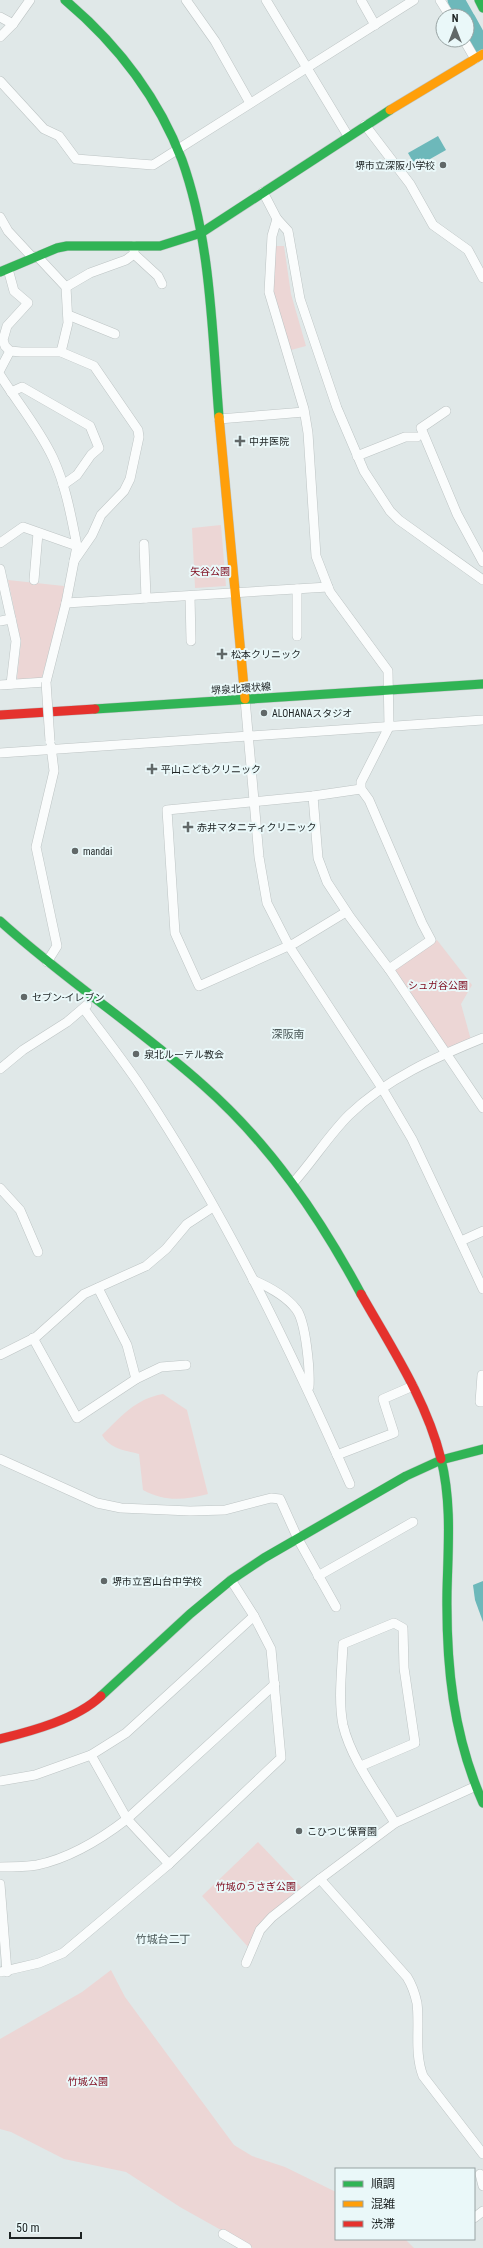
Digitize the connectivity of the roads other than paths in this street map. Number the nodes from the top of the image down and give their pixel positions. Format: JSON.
{"nodes":[{"id":1,"x":30,"y":0,"type":"edge"},
{"id":2,"x":65,"y":0,"type":"edge"},
{"id":3,"x":186,"y":0,"type":"edge"},
{"id":4,"x":266,"y":0,"type":"edge"},
{"id":5,"x":360,"y":0,"type":"edge"},
{"id":6,"x":414,"y":0,"type":"edge"},
{"id":7,"x":479,"y":0,"type":"edge"},
{"id":8,"x":483,"y":8,"type":"edge"},
{"id":9,"x":0,"y":17,"type":"edge"},
{"id":10,"x":13,"y":24,"type":"junction"},
{"id":11,"x":375,"y":25,"type":"junction"},
{"id":12,"x":0,"y":37,"type":"edge"},
{"id":13,"x":471,"y":48,"type":"edge"},
{"id":14,"x":478,"y":57,"type":"edge"},
{"id":15,"x":307,"y":68,"type":"junction"},
{"id":16,"x":0,"y":81,"type":"edge"},
{"id":17,"x":250,"y":103,"type":"junction"},
{"id":18,"x":365,"y":124,"type":"junction"},
{"id":19,"x":348,"y":136,"type":"junction"},
{"id":20,"x":177,"y":149,"type":"junction"},
{"id":21,"x":263,"y":192,"type":"junction"},
{"id":22,"x":0,"y":217,"type":"edge"},
{"id":23,"x":277,"y":219,"type":"junction"},
{"id":24,"x":201,"y":234,"type":"junction"},
{"id":25,"x":134,"y":250,"type":"junction"},
{"id":26,"x":35,"y":257,"type":"junction"},
{"id":27,"x":4,"y":270,"type":"edge"},
{"id":28,"x":483,"y":278,"type":"edge"},
{"id":29,"x":162,"y":284,"type":"dead end"},
{"id":30,"x":66,"y":287,"type":"junction"},
{"id":31,"x":68,"y":314,"type":"junction"},
{"id":32,"x":115,"y":334,"type":"dead end"},
{"id":33,"x":10,"y":351,"type":"junction"},
{"id":34,"x":61,"y":352,"type":"junction"},
{"id":35,"x":0,"y":370,"type":"edge"},
{"id":36,"x":1,"y":379,"type":"edge"},
{"id":37,"x":11,"y":392,"type":"junction"},
{"id":38,"x":446,"y":411,"type":"dead end"},
{"id":39,"x":304,"y":412,"type":"junction"},
{"id":40,"x":219,"y":419,"type":"junction"},
{"id":41,"x":417,"y":437,"type":"dead end"},
{"id":42,"x":357,"y":456,"type":"junction"},
{"id":43,"x":63,"y":485,"type":"junction"},
{"id":44,"x":38,"y":533,"type":"junction"},
{"id":45,"x":0,"y":543,"type":"edge"},
{"id":46,"x":144,"y":544,"type":"dead end"},
{"id":47,"x":77,"y":546,"type":"junction"},
{"id":48,"x":74,"y":561,"type":"junction"},
{"id":49,"x":483,"y":562,"type":"edge"},
{"id":50,"x":0,"y":568,"type":"edge"},
{"id":51,"x":34,"y":580,"type":"dead end"},
{"id":52,"x":483,"y":580,"type":"edge"},
{"id":53,"x":328,"y":587,"type":"junction"},
{"id":54,"x":297,"y":589,"type":"junction"},
{"id":55,"x":235,"y":593,"type":"junction"},
{"id":56,"x":190,"y":596,"type":"junction"},
{"id":57,"x":146,"y":598,"type":"junction"},
{"id":58,"x":66,"y":603,"type":"junction"},
{"id":59,"x":11,"y":619,"type":"junction"},
{"id":60,"x":0,"y":621,"type":"edge"},
{"id":61,"x":297,"y":636,"type":"dead end"},
{"id":62,"x":191,"y":641,"type":"dead end"},
{"id":63,"x":46,"y":682,"type":"junction"},
{"id":64,"x":11,"y":684,"type":"junction"},
{"id":65,"x":483,"y":684,"type":"edge"},
{"id":66,"x":0,"y":685,"type":"edge"},
{"id":67,"x":389,"y":690,"type":"junction"},
{"id":68,"x":245,"y":699,"type":"junction"},
{"id":69,"x":0,"y":715,"type":"edge"},
{"id":70,"x":483,"y":720,"type":"edge"},
{"id":71,"x":389,"y":727,"type":"junction"},
{"id":72,"x":249,"y":736,"type":"junction"},
{"id":73,"x":52,"y":751,"type":"junction"},
{"id":74,"x":0,"y":754,"type":"edge"},
{"id":75,"x":361,"y":789,"type":"junction"},
{"id":76,"x":313,"y":796,"type":"junction"},
{"id":77,"x":255,"y":801,"type":"junction"},
{"id":78,"x":346,"y":912,"type":"junction"},
{"id":79,"x":0,"y":921,"type":"edge"},
{"id":80,"x":289,"y":946,"type":"junction"},
{"id":81,"x":47,"y":962,"type":"junction"},
{"id":82,"x":389,"y":969,"type":"junction"},
{"id":83,"x":92,"y":998,"type":"junction"},
{"id":84,"x":84,"y":1009,"type":"junction"},
{"id":85,"x":483,"y":1038,"type":"edge"},
{"id":86,"x":445,"y":1053,"type":"junction"},
{"id":87,"x":0,"y":1068,"type":"edge"},
{"id":88,"x":382,"y":1088,"type":"junction"},
{"id":89,"x":483,"y":1106,"type":"edge"},
{"id":90,"x":293,"y":1183,"type":"junction"},
{"id":91,"x":0,"y":1188,"type":"edge"},
{"id":92,"x":213,"y":1207,"type":"junction"},
{"id":93,"x":483,"y":1231,"type":"edge"},
{"id":94,"x":461,"y":1241,"type":"junction"},
{"id":95,"x":38,"y":1252,"type":"dead end"},
{"id":96,"x":252,"y":1280,"type":"junction"},
{"id":97,"x":98,"y":1288,"type":"junction"},
{"id":98,"x":483,"y":1289,"type":"edge"},
{"id":99,"x":34,"y":1338,"type":"junction"},
{"id":100,"x":0,"y":1355,"type":"edge"},
{"id":101,"x":186,"y":1365,"type":"dead end"},
{"id":102,"x":482,"y":1375,"type":"dead end"},
{"id":103,"x":136,"y":1379,"type":"junction"},
{"id":104,"x":413,"y":1386,"type":"junction"},
{"id":105,"x":309,"y":1389,"type":"junction"},
{"id":106,"x":483,"y":1402,"type":"edge"},
{"id":107,"x":483,"y":1449,"type":"edge"},
{"id":108,"x":337,"y":1454,"type":"junction"},
{"id":109,"x":0,"y":1459,"type":"edge"},
{"id":110,"x":441,"y":1460,"type":"junction"},
{"id":111,"x":350,"y":1484,"type":"dead end"},
{"id":112,"x":413,"y":1522,"type":"dead end"},
{"id":113,"x":298,"y":1539,"type":"junction"},
{"id":114,"x":318,"y":1576,"type":"junction"},
{"id":115,"x":231,"y":1580,"type":"junction"},
{"id":116,"x":336,"y":1608,"type":"dead end"},
{"id":117,"x":254,"y":1616,"type":"junction"},
{"id":118,"x":275,"y":1684,"type":"junction"},
{"id":119,"x":0,"y":1739,"type":"edge"},
{"id":120,"x":91,"y":1755,"type":"junction"},
{"id":121,"x":361,"y":1766,"type":"junction"},
{"id":122,"x":0,"y":1781,"type":"edge"},
{"id":123,"x":474,"y":1787,"type":"junction"},
{"id":124,"x":483,"y":1803,"type":"edge"},
{"id":125,"x":127,"y":1819,"type":"junction"},
{"id":126,"x":395,"y":1823,"type":"junction"},
{"id":127,"x":169,"y":1864,"type":"junction"},
{"id":128,"x":0,"y":1867,"type":"edge"},
{"id":129,"x":320,"y":1879,"type":"junction"},
{"id":130,"x":0,"y":1884,"type":"edge"},
{"id":131,"x":246,"y":1963,"type":"dead end"},
{"id":132,"x":3,"y":1972,"type":"edge"},
{"id":133,"x":483,"y":2154,"type":"edge"},
{"id":134,"x":479,"y":2174,"type":"edge"},
{"id":135,"x":483,"y":2186,"type":"edge"},
{"id":136,"x":483,"y":2211,"type":"edge"},
{"id":137,"x":475,"y":2217,"type":"edge"},
{"id":138,"x":223,"y":2234,"type":"dead end"},
{"id":139,"x":247,"y":2248,"type":"edge"}],
"edges":[{"from":1,"to":10,"type":"street"},
{"from":2,"to":20,"type":"street"},
{"from":3,"to":17,"type":"street"},
{"from":4,"to":15,"type":"street"},
{"from":5,"to":11,"type":"street"},
{"from":6,"to":11,"type":"street"},
{"from":7,"to":8,"type":"street"},
{"from":9,"to":10,"type":"street"},
{"from":10,"to":12,"type":"street"},
{"from":11,"to":15,"type":"street"},
{"from":13,"to":14,"type":"street"},
{"from":14,"to":18,"type":"street"},
{"from":15,"to":17,"type":"street"},
{"from":15,"to":19,"type":"street"},
{"from":16,"to":20,"type":"street"},
{"from":17,"to":20,"type":"street"},
{"from":18,"to":19,"type":"street"},
{"from":18,"to":28,"type":"street"},
{"from":19,"to":21,"type":"street"},
{"from":20,"to":24,"type":"street"},
{"from":21,"to":23,"type":"street"},
{"from":21,"to":24,"type":"street"},
{"from":22,"to":26,"type":"street"},
{"from":23,"to":39,"type":"street"},
{"from":23,"to":42,"type":"street"},
{"from":24,"to":25,"type":"street"},
{"from":24,"to":40,"type":"street"},
{"from":25,"to":26,"type":"street"},
{"from":25,"to":29,"type":"street"},
{"from":25,"to":30,"type":"street"},
{"from":26,"to":27,"type":"street"},
{"from":26,"to":30,"type":"street"},
{"from":27,"to":33,"type":"street"},
{"from":30,"to":31,"type":"street"},
{"from":31,"to":32,"type":"street"},
{"from":31,"to":34,"type":"street"},
{"from":33,"to":34,"type":"street"},
{"from":33,"to":35,"type":"street"},
{"from":34,"to":48,"type":"street"},
{"from":36,"to":37,"type":"street"},
{"from":37,"to":43,"type":"street"},
{"from":37,"to":43,"type":"street"},
{"from":38,"to":49,"type":"street"},
{"from":39,"to":40,"type":"street"},
{"from":39,"to":53,"type":"street"},
{"from":40,"to":55,"type":"street"},
{"from":41,"to":42,"type":"street"},
{"from":42,"to":52,"type":"street"},
{"from":43,"to":47,"type":"street"},
{"from":44,"to":45,"type":"street"},
{"from":44,"to":47,"type":"street"},
{"from":44,"to":51,"type":"street"},
{"from":46,"to":57,"type":"street"},
{"from":47,"to":48,"type":"street"},
{"from":48,"to":58,"type":"street"},
{"from":50,"to":59,"type":"street"},
{"from":53,"to":54,"type":"street"},
{"from":53,"to":67,"type":"street"},
{"from":54,"to":55,"type":"street"},
{"from":54,"to":61,"type":"street"},
{"from":55,"to":56,"type":"street"},
{"from":55,"to":68,"type":"street"},
{"from":56,"to":57,"type":"street"},
{"from":56,"to":62,"type":"street"},
{"from":57,"to":58,"type":"street"},
{"from":58,"to":63,"type":"street"},
{"from":59,"to":60,"type":"street"},
{"from":59,"to":64,"type":"street"},
{"from":63,"to":64,"type":"street"},
{"from":63,"to":73,"type":"street","bridge":true},
{"from":64,"to":66,"type":"street"},
{"from":65,"to":67,"type":"street","name":"堺泉北環状線"},
{"from":67,"to":68,"type":"street","name":"堺泉北環状線"},
{"from":67,"to":71,"type":"street"},
{"from":68,"to":69,"type":"street","name":"堺泉北環状線"},
{"from":68,"to":72,"type":"street"},
{"from":70,"to":71,"type":"street"},
{"from":71,"to":72,"type":"street"},
{"from":71,"to":75,"type":"street"},
{"from":72,"to":73,"type":"street"},
{"from":72,"to":77,"type":"street"},
{"from":73,"to":74,"type":"street"},
{"from":73,"to":81,"type":"street"},
{"from":75,"to":76,"type":"street"},
{"from":75,"to":82,"type":"street"},
{"from":76,"to":77,"type":"street"},
{"from":76,"to":78,"type":"street"},
{"from":77,"to":80,"type":"street"},
{"from":77,"to":80,"type":"street"},
{"from":78,"to":80,"type":"street"},
{"from":78,"to":82,"type":"street"},
{"from":79,"to":81,"type":"street"},
{"from":80,"to":88,"type":"street"},
{"from":81,"to":83,"type":"street"},
{"from":82,"to":86,"type":"street"},
{"from":83,"to":84,"type":"street"},
{"from":83,"to":90,"type":"street"},
{"from":84,"to":87,"type":"street"},
{"from":84,"to":92,"type":"street"},
{"from":85,"to":86,"type":"street"},
{"from":86,"to":88,"type":"street"},
{"from":86,"to":89,"type":"street"},
{"from":88,"to":90,"type":"street"},
{"from":88,"to":94,"type":"street"},
{"from":90,"to":104,"type":"street"},
{"from":91,"to":95,"type":"street"},
{"from":92,"to":96,"type":"street"},
{"from":92,"to":97,"type":"street"},
{"from":93,"to":94,"type":"street"},
{"from":94,"to":98,"type":"street"},
{"from":96,"to":105,"type":"street"},
{"from":96,"to":105,"type":"street"},
{"from":97,"to":99,"type":"street"},
{"from":97,"to":103,"type":"street"},
{"from":99,"to":100,"type":"street"},
{"from":99,"to":103,"type":"street"},
{"from":101,"to":103,"type":"street"},
{"from":102,"to":106,"type":"street"},
{"from":104,"to":108,"type":"street"},
{"from":104,"to":110,"type":"street"},
{"from":105,"to":108,"type":"street"},
{"from":107,"to":110,"type":"street"},
{"from":108,"to":111,"type":"street"},
{"from":109,"to":113,"type":"street"},
{"from":110,"to":113,"type":"street"},
{"from":110,"to":123,"type":"street"},
{"from":112,"to":114,"type":"street"},
{"from":113,"to":114,"type":"street"},
{"from":113,"to":115,"type":"street"},
{"from":114,"to":116,"type":"street"},
{"from":115,"to":117,"type":"street"},
{"from":115,"to":119,"type":"street"},
{"from":117,"to":118,"type":"street"},
{"from":117,"to":120,"type":"street"},
{"from":118,"to":125,"type":"street"},
{"from":118,"to":127,"type":"street"},
{"from":120,"to":122,"type":"street"},
{"from":120,"to":125,"type":"street"},
{"from":121,"to":121,"type":"street"},
{"from":121,"to":126,"type":"street"},
{"from":123,"to":124,"type":"street"},
{"from":123,"to":126,"type":"street"},
{"from":125,"to":127,"type":"street"},
{"from":125,"to":128,"type":"street"},
{"from":126,"to":129,"type":"street"},
{"from":127,"to":132,"type":"street"},
{"from":129,"to":131,"type":"street"},
{"from":129,"to":133,"type":"street"},
{"from":130,"to":132,"type":"street"},
{"from":134,"to":135,"type":"street"},
{"from":136,"to":137,"type":"street"},
{"from":138,"to":139,"type":"street"}]}
